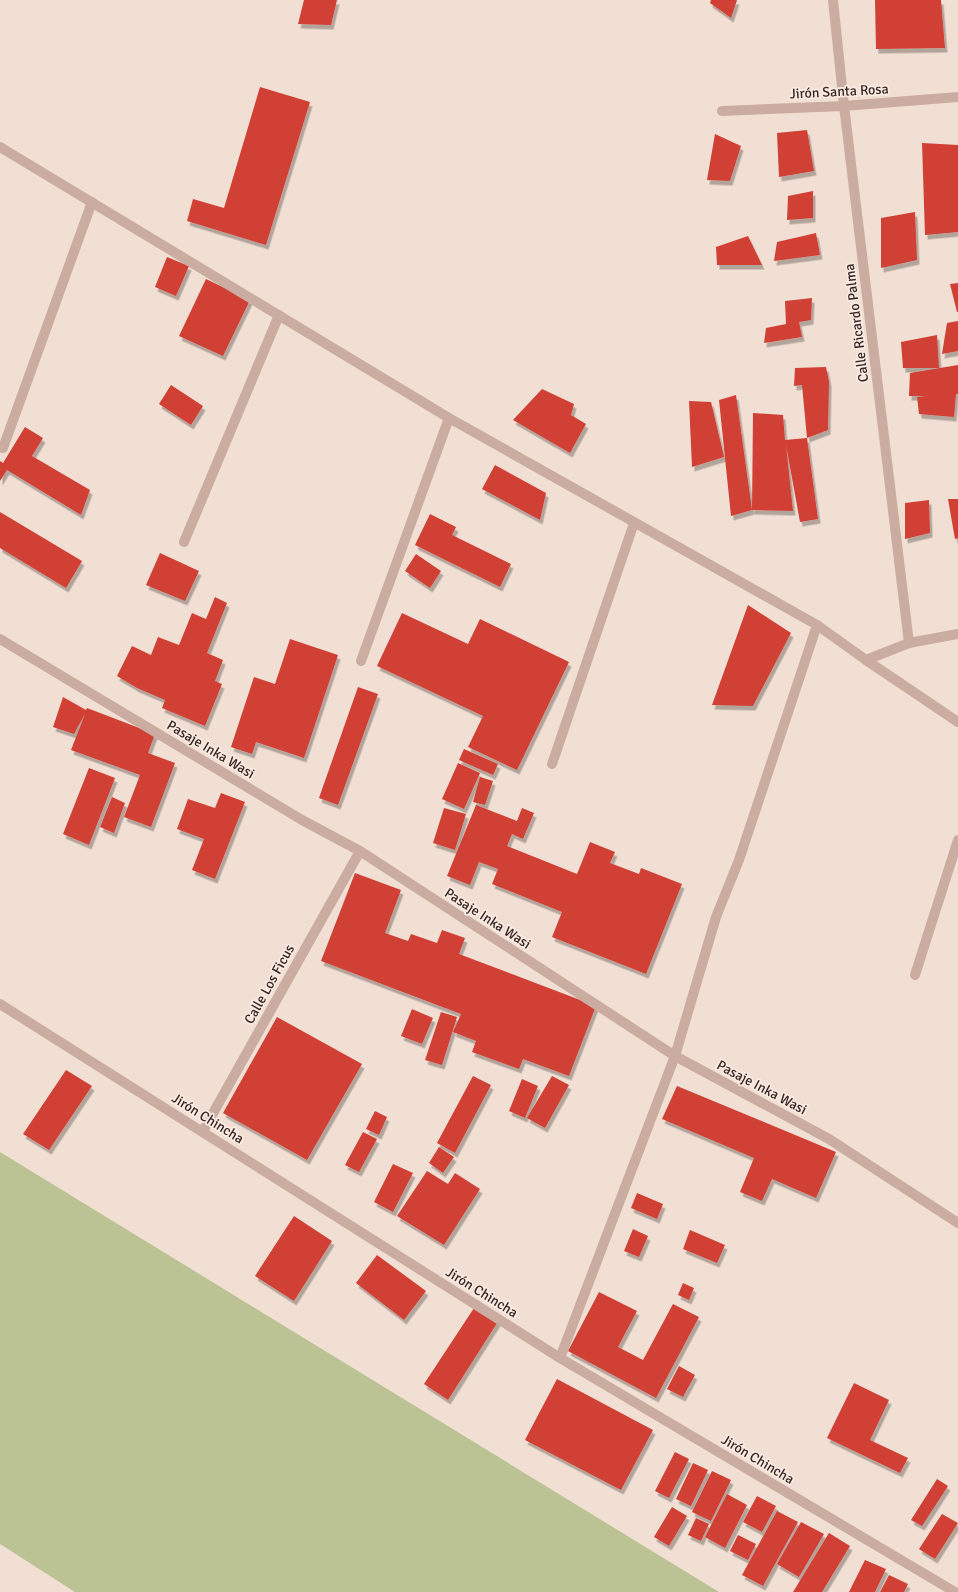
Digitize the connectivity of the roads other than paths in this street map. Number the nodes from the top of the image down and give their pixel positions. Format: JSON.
{"nodes":[{"id":1,"x":833,"y":0,"type":"edge"},
{"id":2,"x":958,"y":97,"type":"edge"},
{"id":3,"x":844,"y":106,"type":"junction"},
{"id":4,"x":722,"y":111,"type":"dead end"},
{"id":5,"x":0,"y":147,"type":"edge"},
{"id":6,"x":92,"y":202,"type":"junction"},
{"id":7,"x":279,"y":315,"type":"junction"},
{"id":8,"x":449,"y":418,"type":"junction"},
{"id":9,"x":3,"y":448,"type":"dead end"},
{"id":10,"x":634,"y":523,"type":"junction"},
{"id":11,"x":184,"y":542,"type":"dead end"},
{"id":12,"x":817,"y":625,"type":"junction"},
{"id":13,"x":958,"y":634,"type":"edge"},
{"id":14,"x":0,"y":639,"type":"edge"},
{"id":15,"x":909,"y":643,"type":"junction"},
{"id":16,"x":866,"y":660,"type":"junction"},
{"id":17,"x":361,"y":661,"type":"dead end"},
{"id":18,"x":958,"y":722,"type":"edge"},
{"id":19,"x":552,"y":764,"type":"dead end"},
{"id":20,"x":958,"y":840,"type":"edge"},
{"id":21,"x":360,"y":851,"type":"junction"},
{"id":22,"x":915,"y":975,"type":"dead end"},
{"id":23,"x":0,"y":1004,"type":"edge"},
{"id":24,"x":675,"y":1056,"type":"junction"},
{"id":25,"x":202,"y":1131,"type":"junction"},
{"id":26,"x":958,"y":1223,"type":"edge"},
{"id":27,"x":560,"y":1358,"type":"junction"},
{"id":28,"x":955,"y":1592,"type":"edge"}],
"edges":[{"from":1,"to":3,"type":"street","name":"Calle Ricardo Palma"},
{"from":2,"to":3,"type":"street","name":"Jirón Santa Rosa"},
{"from":3,"to":4,"type":"street","name":"Jirón Santa Rosa"},
{"from":3,"to":15,"type":"street","name":"Calle Ricardo Palma"},
{"from":5,"to":6,"type":"street"},
{"from":6,"to":7,"type":"street"},
{"from":6,"to":9,"type":"street"},
{"from":7,"to":8,"type":"street"},
{"from":7,"to":11,"type":"street"},
{"from":8,"to":10,"type":"street"},
{"from":8,"to":17,"type":"street"},
{"from":10,"to":12,"type":"street"},
{"from":10,"to":19,"type":"street"},
{"from":12,"to":16,"type":"street"},
{"from":12,"to":24,"type":"street"},
{"from":13,"to":15,"type":"street"},
{"from":14,"to":21,"type":"street","name":"Pasaje Inka Wasi"},
{"from":15,"to":16,"type":"street"},
{"from":16,"to":18,"type":"street"},
{"from":20,"to":22,"type":"street"},
{"from":21,"to":24,"type":"street","name":"Pasaje Inka Wasi"},
{"from":21,"to":25,"type":"street","name":"Calle Los Ficus"},
{"from":23,"to":25,"type":"street","name":"Jirón Chincha"},
{"from":24,"to":26,"type":"street","name":"Pasaje Inka Wasi"},
{"from":24,"to":27,"type":"street"},
{"from":25,"to":27,"type":"street","name":"Jirón Chincha"},
{"from":27,"to":28,"type":"street","name":"Jirón Chincha"}]}
